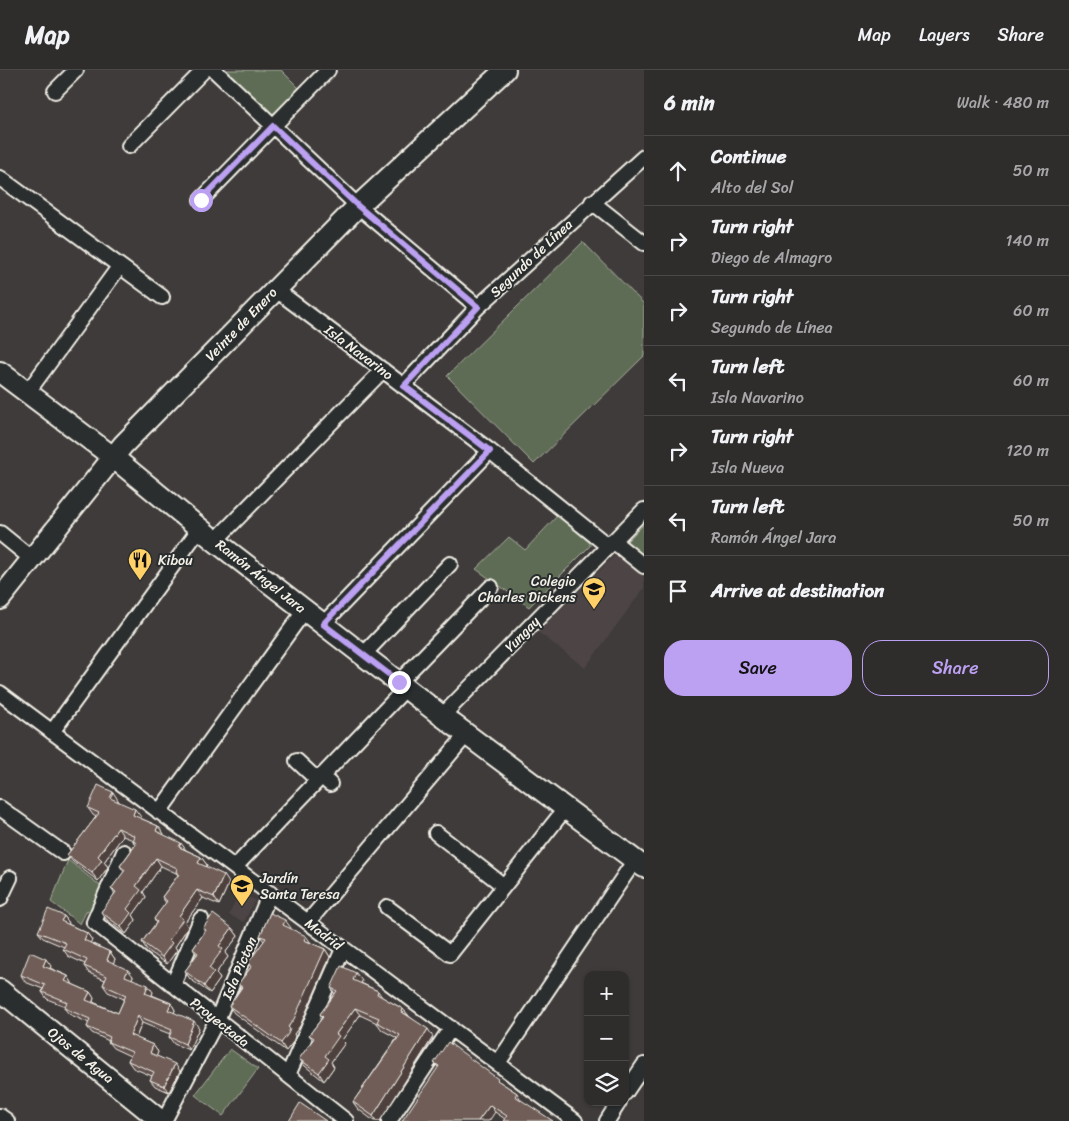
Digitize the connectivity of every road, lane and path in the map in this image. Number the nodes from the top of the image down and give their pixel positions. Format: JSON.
{"nodes":[{"id":1,"x":76,"y":70,"type":"edge"},
{"id":2,"x":204,"y":70,"type":"edge"},
{"id":3,"x":214,"y":70,"type":"edge"},
{"id":4,"x":328,"y":70,"type":"edge"},
{"id":5,"x":505,"y":70,"type":"edge"},
{"id":6,"x":55,"y":91,"type":"dead end"},
{"id":7,"x":273,"y":126,"type":"junction"},
{"id":8,"x":129,"y":146,"type":"dead end"},
{"id":9,"x":644,"y":157,"type":"edge"},
{"id":10,"x":0,"y":178,"type":"edge"},
{"id":11,"x":201,"y":200,"type":"dead end"},
{"id":12,"x":592,"y":202,"type":"junction"},
{"id":13,"x":358,"y":206,"type":"junction"},
{"id":14,"x":644,"y":243,"type":"edge"},
{"id":15,"x":119,"y":267,"type":"junction"},
{"id":16,"x":275,"y":289,"type":"junction"},
{"id":17,"x":162,"y":297,"type":"dead end"},
{"id":18,"x":478,"y":307,"type":"junction"},
{"id":19,"x":382,"y":370,"type":"junction"},
{"id":20,"x":0,"y":372,"type":"edge"},
{"id":21,"x":404,"y":386,"type":"junction"},
{"id":22,"x":27,"y":393,"type":"junction"},
{"id":23,"x":490,"y":451,"type":"junction"},
{"id":24,"x":113,"y":457,"type":"junction"},
{"id":25,"x":644,"y":510,"type":"edge"},
{"id":26,"x":0,"y":533,"type":"edge"},
{"id":27,"x":207,"y":534,"type":"junction"},
{"id":28,"x":611,"y":544,"type":"junction"},
{"id":29,"x":32,"y":558,"type":"junction"},
{"id":30,"x":450,"y":564,"type":"dead end"},
{"id":31,"x":644,"y":566,"type":"edge"},
{"id":32,"x":491,"y":587,"type":"dead end"},
{"id":33,"x":0,"y":599,"type":"edge"},
{"id":34,"x":305,"y":610,"type":"junction"},
{"id":35,"x":323,"y":624,"type":"junction"},
{"id":36,"x":363,"y":655,"type":"junction"},
{"id":37,"x":402,"y":685,"type":"junction"},
{"id":38,"x":0,"y":692,"type":"edge"},
{"id":39,"x":442,"y":716,"type":"junction"},
{"id":40,"x":52,"y":732,"type":"junction"},
{"id":41,"x":467,"y":734,"type":"junction"},
{"id":42,"x":297,"y":761,"type":"dead end"},
{"id":43,"x":326,"y":781,"type":"junction"},
{"id":44,"x":0,"y":808,"type":"edge"},
{"id":45,"x":565,"y":808,"type":"junction"},
{"id":46,"x":159,"y":812,"type":"junction"},
{"id":47,"x":436,"y":833,"type":"dead end"},
{"id":48,"x":124,"y":852,"type":"dead end"},
{"id":49,"x":64,"y":853,"type":"dead end"},
{"id":50,"x":639,"y":863,"type":"edge"},
{"id":51,"x":235,"y":867,"type":"junction"},
{"id":52,"x":10,"y":878,"type":"dead end"},
{"id":53,"x":504,"y":886,"type":"junction"},
{"id":54,"x":270,"y":893,"type":"junction"},
{"id":55,"x":0,"y":899,"type":"edge"},
{"id":56,"x":387,"y":907,"type":"dead end"},
{"id":57,"x":200,"y":919,"type":"dead end"},
{"id":58,"x":308,"y":922,"type":"junction"},
{"id":59,"x":344,"y":949,"type":"junction"},
{"id":60,"x":173,"y":985,"type":"junction"},
{"id":61,"x":0,"y":990,"type":"edge"},
{"id":62,"x":217,"y":1020,"type":"junction"},
{"id":63,"x":450,"y":1028,"type":"junction"},
{"id":64,"x":498,"y":1063,"type":"junction"},
{"id":65,"x":644,"y":1065,"type":"edge"},
{"id":66,"x":288,"y":1075,"type":"junction"},
{"id":67,"x":629,"y":1087,"type":"edge"},
{"id":68,"x":616,"y":1106,"type":"edge"},
{"id":69,"x":0,"y":1116,"type":"edge"},
{"id":70,"x":7,"y":1121,"type":"edge"},
{"id":71,"x":162,"y":1121,"type":"edge"},
{"id":72,"x":346,"y":1121,"type":"edge"},
{"id":73,"x":389,"y":1121,"type":"edge"},
{"id":74,"x":575,"y":1121,"type":"edge"},
{"id":75,"x":607,"y":1121,"type":"edge"}],
"edges":[{"from":1,"to":6,"type":"street"},
{"from":2,"to":8,"type":"street"},
{"from":3,"to":7,"type":"street"},
{"from":4,"to":7,"type":"street"},
{"from":5,"to":13,"type":"main road","name":"Veinte de Enero"},
{"from":7,"to":11,"type":"street"},
{"from":7,"to":13,"type":"street"},
{"from":9,"to":12,"type":"street","name":"Segundo de Línea"},
{"from":10,"to":15,"type":"street"},
{"from":12,"to":14,"type":"street"},
{"from":12,"to":18,"type":"street","name":"Segundo de Línea"},
{"from":13,"to":16,"type":"main road","name":"Veinte de Enero"},
{"from":13,"to":18,"type":"street"},
{"from":15,"to":17,"type":"street"},
{"from":15,"to":22,"type":"street"},
{"from":16,"to":19,"type":"street","name":"Isla Navarino"},
{"from":16,"to":24,"type":"main road","name":"Veinte de Enero"},
{"from":18,"to":21,"type":"street","name":"Segundo de Línea"},
{"from":19,"to":21,"type":"street","name":"Isla Navarino"},
{"from":19,"to":27,"type":"street"},
{"from":20,"to":22,"type":"main road","name":"Ramón Ángel Jara"},
{"from":21,"to":23,"type":"street","name":"Isla Navarino"},
{"from":22,"to":24,"type":"main road","name":"Ramón Ángel Jara"},
{"from":23,"to":28,"type":"street","name":"Isla Navarino"},
{"from":23,"to":35,"type":"street"},
{"from":24,"to":27,"type":"main road","name":"Ramón Ángel Jara"},
{"from":24,"to":29,"type":"main road","name":"Veinte de Enero"},
{"from":25,"to":28,"type":"street","name":"Yungay"},
{"from":26,"to":29,"type":"street"},
{"from":27,"to":34,"type":"main road","name":"Ramón Ángel Jara"},
{"from":27,"to":40,"type":"street"},
{"from":28,"to":31,"type":"street","name":"Isla Navarino"},
{"from":28,"to":39,"type":"street","name":"Yungay"},
{"from":29,"to":33,"type":"main road","name":"Veinte de Enero"},
{"from":30,"to":36,"type":"street"},
{"from":32,"to":37,"type":"street"},
{"from":34,"to":35,"type":"main road","name":"Ramón Ángel Jara"},
{"from":34,"to":46,"type":"street"},
{"from":35,"to":36,"type":"main road","name":"Ramón Ángel Jara"},
{"from":36,"to":37,"type":"main road","name":"Ramón Ángel Jara"},
{"from":37,"to":39,"type":"main road","name":"Ramón Ángel Jara"},
{"from":37,"to":43,"type":"street"},
{"from":38,"to":40,"type":"street","name":"Madrid"},
{"from":39,"to":41,"type":"main road","name":"Ramón Ángel Jara"},
{"from":40,"to":46,"type":"street","name":"Madrid"},
{"from":41,"to":45,"type":"main road","name":"Ramón Ángel Jara"},
{"from":41,"to":58,"type":"street"},
{"from":42,"to":43,"type":"street"},
{"from":43,"to":51,"type":"street"},
{"from":44,"to":49,"type":"street"},
{"from":45,"to":50,"type":"main road","name":"Ramón Ángel Jara"},
{"from":45,"to":53,"type":"street"},
{"from":46,"to":51,"type":"street","name":"Madrid"},
{"from":47,"to":53,"type":"street"},
{"from":48,"to":60,"type":"street","name":"Proyectada"},
{"from":50,"to":64,"type":"street"},
{"from":51,"to":54,"type":"street","name":"Madrid"},
{"from":52,"to":55,"type":"street"},
{"from":53,"to":56,"type":"street"},
{"from":54,"to":58,"type":"street","name":"Madrid"},
{"from":54,"to":62,"type":"street","name":"Isla Picton"},
{"from":57,"to":60,"type":"street"},
{"from":58,"to":59,"type":"street","name":"Madrid"},
{"from":59,"to":63,"type":"street","name":"Madrid"},
{"from":59,"to":66,"type":"street"},
{"from":60,"to":62,"type":"street","name":"Proyectada"},
{"from":61,"to":71,"type":"main road","name":"Ojos de Agua"},
{"from":62,"to":66,"type":"street","name":"Proyectada"},
{"from":62,"to":71,"type":"street","name":"Isla Picton"},
{"from":63,"to":64,"type":"street","name":"Madrid"},
{"from":63,"to":73,"type":"street"},
{"from":64,"to":74,"type":"street","name":"Madrid"},
{"from":65,"to":67,"type":"street"},
{"from":66,"to":72,"type":"street","name":"Proyectada"},
{"from":68,"to":75,"type":"street"},
{"from":69,"to":70,"type":"street"}]}
